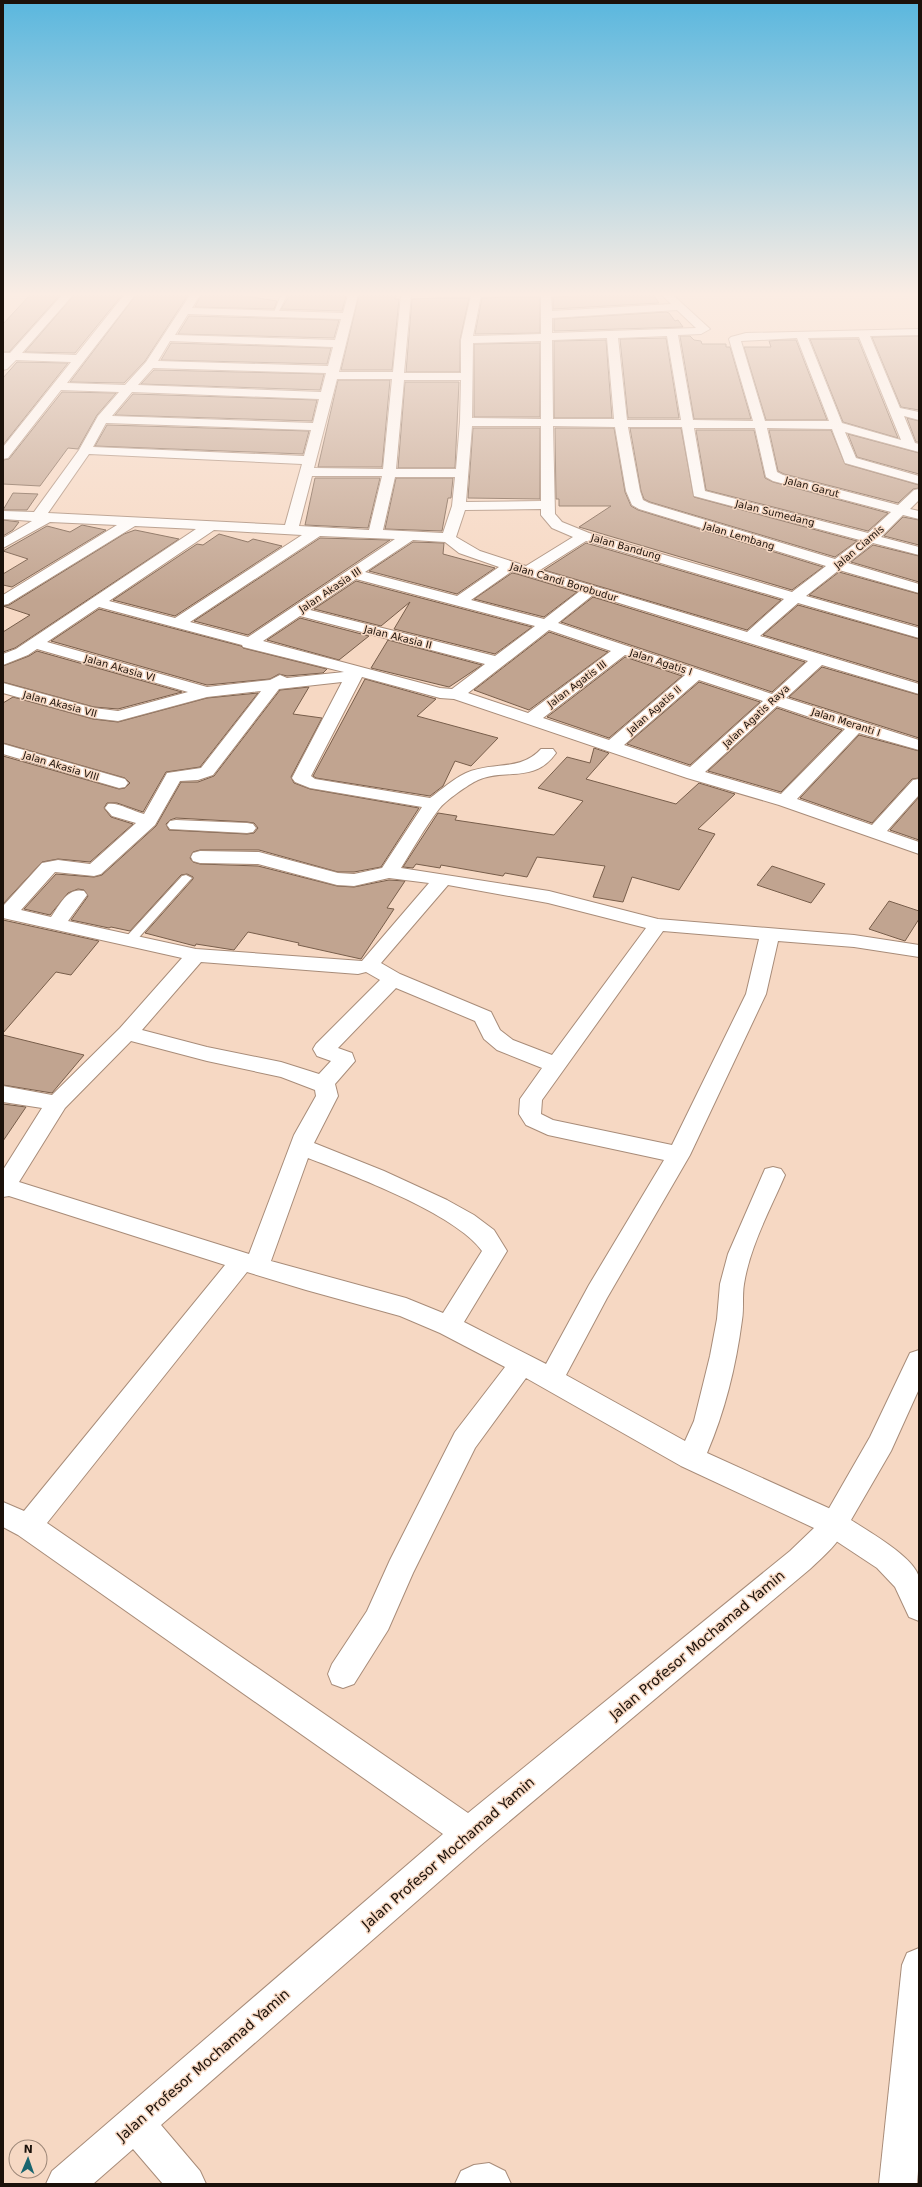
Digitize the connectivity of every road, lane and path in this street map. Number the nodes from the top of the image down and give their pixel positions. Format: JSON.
{"nodes":[{"id":1,"x":49,"y":397,"type":"edge"},
{"id":2,"x":120,"y":397,"type":"edge"},
{"id":3,"x":326,"y":397,"type":"edge"},
{"id":4,"x":396,"y":397,"type":"edge"},
{"id":5,"x":466,"y":397,"type":"edge"},
{"id":6,"x":548,"y":397,"type":"edge"},
{"id":7,"x":618,"y":397,"type":"edge"},
{"id":8,"x":683,"y":397,"type":"edge"},
{"id":9,"x":752,"y":397,"type":"edge"},
{"id":10,"x":825,"y":397,"type":"edge"},
{"id":11,"x":890,"y":397,"type":"edge"},
{"id":12,"x":895,"y":410,"type":"junction"},
{"id":13,"x":919,"y":416,"type":"edge"},
{"id":14,"x":102,"y":419,"type":"junction"},
{"id":15,"x":466,"y":422,"type":"junction"},
{"id":16,"x":548,"y":423,"type":"junction"},
{"id":17,"x":621,"y":423,"type":"junction"},
{"id":18,"x":688,"y":424,"type":"junction"},
{"id":19,"x":760,"y":424,"type":"junction"},
{"id":20,"x":835,"y":425,"type":"junction"},
{"id":21,"x":318,"y":427,"type":"junction"},
{"id":22,"x":915,"y":447,"type":"edge"},
{"id":23,"x":85,"y":450,"type":"junction"},
{"id":24,"x":3,"y":455,"type":"edge"},
{"id":25,"x":308,"y":466,"type":"junction"},
{"id":26,"x":389,"y":473,"type":"junction"},
{"id":27,"x":461,"y":473,"type":"junction"},
{"id":28,"x":919,"y":480,"type":"edge"},
{"id":29,"x":919,"y":494,"type":"edge"},
{"id":30,"x":549,"y":505,"type":"junction"},
{"id":31,"x":459,"y":506,"type":"junction"},
{"id":32,"x":901,"y":510,"type":"junction"},
{"id":33,"x":3,"y":515,"type":"edge"},
{"id":34,"x":919,"y":515,"type":"edge"},
{"id":35,"x":42,"y":518,"type":"junction"},
{"id":36,"x":133,"y":521,"type":"junction"},
{"id":37,"x":212,"y":525,"type":"junction"},
{"id":38,"x":291,"y":529,"type":"junction"},
{"id":39,"x":316,"y":530,"type":"junction"},
{"id":40,"x":375,"y":534,"type":"junction"},
{"id":41,"x":410,"y":536,"type":"junction"},
{"id":42,"x":584,"y":536,"type":"junction"},
{"id":43,"x":449,"y":538,"type":"junction"},
{"id":44,"x":871,"y":538,"type":"junction"},
{"id":45,"x":3,"y":544,"type":"edge"},
{"id":46,"x":919,"y":551,"type":"edge"},
{"id":47,"x":511,"y":565,"type":"junction"},
{"id":48,"x":836,"y":566,"type":"junction"},
{"id":49,"x":528,"y":571,"type":"junction"},
{"id":50,"x":354,"y":574,"type":"junction"},
{"id":51,"x":591,"y":590,"type":"junction"},
{"id":52,"x":919,"y":590,"type":"edge"},
{"id":53,"x":796,"y":596,"type":"junction"},
{"id":54,"x":3,"y":601,"type":"edge"},
{"id":55,"x":459,"y":601,"type":"junction"},
{"id":56,"x":97,"y":602,"type":"junction"},
{"id":57,"x":297,"y":611,"type":"junction"},
{"id":58,"x":176,"y":624,"type":"junction"},
{"id":59,"x":549,"y":625,"type":"junction"},
{"id":60,"x":919,"y":633,"type":"edge"},
{"id":61,"x":749,"y":638,"type":"junction"},
{"id":62,"x":249,"y":644,"type":"junction"},
{"id":63,"x":3,"y":647,"type":"edge"},
{"id":64,"x":28,"y":647,"type":"junction"},
{"id":65,"x":623,"y":649,"type":"junction"},
{"id":66,"x":306,"y":659,"type":"junction"},
{"id":67,"x":819,"y":659,"type":"junction"},
{"id":68,"x":3,"y":660,"type":"edge"},
{"id":69,"x":498,"y":662,"type":"junction"},
{"id":70,"x":696,"y":673,"type":"junction"},
{"id":71,"x":361,"y":675,"type":"junction"},
{"id":72,"x":274,"y":685,"type":"junction"},
{"id":73,"x":3,"y":688,"type":"edge"},
{"id":74,"x":919,"y":689,"type":"edge"},
{"id":75,"x":206,"y":692,"type":"junction"},
{"id":76,"x":456,"y":694,"type":"junction"},
{"id":77,"x":774,"y":699,"type":"junction"},
{"id":78,"x":531,"y":719,"type":"junction"},
{"id":79,"x":856,"y":727,"type":"junction"},
{"id":80,"x":919,"y":745,"type":"edge"},
{"id":81,"x":612,"y":746,"type":"junction"},
{"id":82,"x":3,"y":749,"type":"edge"},
{"id":83,"x":547,"y":753,"type":"dead end"},
{"id":84,"x":694,"y":774,"type":"junction"},
{"id":85,"x":119,"y":783,"type":"dead end"},
{"id":86,"x":919,"y":784,"type":"edge"},
{"id":87,"x":785,"y":801,"type":"junction"},
{"id":88,"x":433,"y":804,"type":"junction"},
{"id":89,"x":114,"y":808,"type":"dead end"},
{"id":90,"x":149,"y":821,"type":"junction"},
{"id":91,"x":176,"y":825,"type":"dead end"},
{"id":92,"x":875,"y":833,"type":"junction"},
{"id":93,"x":919,"y":848,"type":"edge"},
{"id":94,"x":220,"y":856,"type":"junction"},
{"id":95,"x":200,"y":857,"type":"dead end"},
{"id":96,"x":389,"y":872,"type":"junction"},
{"id":97,"x":186,"y":878,"type":"dead end"},
{"id":98,"x":443,"y":879,"type":"junction"},
{"id":99,"x":77,"y":895,"type":"dead end"},
{"id":100,"x":5,"y":913,"type":"edge"},
{"id":101,"x":56,"y":924,"type":"junction"},
{"id":102,"x":658,"y":925,"type":"junction"},
{"id":103,"x":770,"y":933,"type":"junction"},
{"id":104,"x":130,"y":940,"type":"junction"},
{"id":105,"x":919,"y":952,"type":"edge"},
{"id":106,"x":196,"y":955,"type":"junction"},
{"id":107,"x":369,"y":965,"type":"junction"},
{"id":108,"x":393,"y":979,"type":"junction"},
{"id":109,"x":127,"y":1033,"type":"junction"},
{"id":110,"x":556,"y":1065,"type":"junction"},
{"id":111,"x":323,"y":1084,"type":"junction"},
{"id":112,"x":3,"y":1094,"type":"edge"},
{"id":113,"x":57,"y":1103,"type":"junction"},
{"id":114,"x":301,"y":1148,"type":"junction"},
{"id":115,"x":679,"y":1154,"type":"junction"},
{"id":116,"x":773,"y":1176,"type":"dead end"},
{"id":117,"x":4,"y":1188,"type":"edge"},
{"id":118,"x":250,"y":1263,"type":"junction"},
{"id":119,"x":449,"y":1326,"type":"junction"},
{"id":120,"x":919,"y":1360,"type":"edge"},
{"id":121,"x":521,"y":1365,"type":"junction"},
{"id":122,"x":551,"y":1379,"type":"junction"},
{"id":123,"x":691,"y":1458,"type":"junction"},
{"id":124,"x":16,"y":1520,"type":"edge"},
{"id":125,"x":834,"y":1524,"type":"junction"},
{"id":126,"x":912,"y":1576,"type":"edge"},
{"id":127,"x":919,"y":1608,"type":"edge"},
{"id":128,"x":343,"y":1674,"type":"dead end"},
{"id":129,"x":469,"y":1833,"type":"junction"},
{"id":130,"x":919,"y":1965,"type":"edge"},
{"id":131,"x":136,"y":2124,"type":"junction"},
{"id":132,"x":910,"y":2145,"type":"edge"},
{"id":133,"x":65,"y":2184,"type":"edge"},
{"id":134,"x":187,"y":2184,"type":"edge"},
{"id":135,"x":474,"y":2184,"type":"edge"},
{"id":136,"x":492,"y":2184,"type":"edge"},
{"id":137,"x":898,"y":2184,"type":"edge"}],
"edges":[{"from":1,"to":24,"type":"street"},
{"from":2,"to":14,"type":"street"},
{"from":3,"to":21,"type":"street"},
{"from":4,"to":26,"type":"street"},
{"from":5,"to":15,"type":"street"},
{"from":6,"to":16,"type":"street","name":"Jalan Bandung"},
{"from":7,"to":17,"type":"street"},
{"from":8,"to":18,"type":"street"},
{"from":9,"to":19,"type":"street","name":"Jalan Garut"},
{"from":10,"to":20,"type":"street"},
{"from":11,"to":12,"type":"street"},
{"from":12,"to":13,"type":"street"},
{"from":12,"to":22,"type":"street"},
{"from":14,"to":21,"type":"street"},
{"from":14,"to":23,"type":"street"},
{"from":15,"to":16,"type":"street"},
{"from":15,"to":27,"type":"street"},
{"from":16,"to":17,"type":"street"},
{"from":16,"to":30,"type":"street","name":"Jalan Bandung"},
{"from":17,"to":18,"type":"street"},
{"from":17,"to":48,"type":"street","name":"Jalan Lembang"},
{"from":18,"to":19,"type":"street"},
{"from":18,"to":44,"type":"street","name":"Jalan Sumedang"},
{"from":19,"to":20,"type":"street"},
{"from":19,"to":32,"type":"street","name":"Jalan Garut"},
{"from":20,"to":22,"type":"street"},
{"from":20,"to":28,"type":"street"},
{"from":21,"to":25,"type":"street"},
{"from":23,"to":25,"type":"street"},
{"from":23,"to":35,"type":"street"},
{"from":25,"to":26,"type":"street"},
{"from":25,"to":38,"type":"street"},
{"from":26,"to":27,"type":"street"},
{"from":26,"to":40,"type":"street"},
{"from":27,"to":31,"type":"street"},
{"from":29,"to":32,"type":"street","name":"Jalan Ciamis"},
{"from":30,"to":31,"type":"street"},
{"from":30,"to":42,"type":"street","name":"Jalan Bandung"},
{"from":31,"to":43,"type":"street"},
{"from":32,"to":34,"type":"street","name":"Jalan Garut"},
{"from":32,"to":44,"type":"street","name":"Jalan Ciamis"},
{"from":33,"to":35,"type":"street"},
{"from":35,"to":36,"type":"street"},
{"from":35,"to":45,"type":"street"},
{"from":36,"to":37,"type":"street"},
{"from":36,"to":54,"type":"street"},
{"from":37,"to":38,"type":"street"},
{"from":37,"to":56,"type":"street"},
{"from":38,"to":39,"type":"street"},
{"from":39,"to":40,"type":"street"},
{"from":39,"to":58,"type":"street"},
{"from":40,"to":41,"type":"street"},
{"from":41,"to":43,"type":"street"},
{"from":41,"to":50,"type":"street","name":"Jalan Akasia III"},
{"from":42,"to":49,"type":"street"},
{"from":42,"to":53,"type":"street","name":"Jalan Bandung"},
{"from":43,"to":47,"type":"street","name":"Jalan Candi Borobudur"},
{"from":44,"to":46,"type":"street","name":"Jalan Sumedang"},
{"from":44,"to":48,"type":"street","name":"Jalan Ciamis"},
{"from":47,"to":49,"type":"street","name":"Jalan Candi Borobudur"},
{"from":47,"to":55,"type":"street"},
{"from":48,"to":52,"type":"street","name":"Jalan Lembang"},
{"from":48,"to":53,"type":"street","name":"Jalan Ciamis"},
{"from":49,"to":51,"type":"street","name":"Jalan Candi Borobudur"},
{"from":50,"to":55,"type":"street","name":"Jalan Agatis I"},
{"from":50,"to":57,"type":"street","name":"Jalan Akasia III"},
{"from":51,"to":59,"type":"street"},
{"from":51,"to":61,"type":"street","name":"Jalan Candi Borobudur"},
{"from":53,"to":60,"type":"street","name":"Jalan Bandung"},
{"from":53,"to":61,"type":"street","name":"Jalan Ciamis"},
{"from":55,"to":59,"type":"street","name":"Jalan Agatis I"},
{"from":56,"to":58,"type":"street"},
{"from":56,"to":64,"type":"street"},
{"from":57,"to":62,"type":"street","name":"Jalan Akasia III"},
{"from":57,"to":69,"type":"street","name":"Jalan Akasia II"},
{"from":58,"to":62,"type":"street"},
{"from":59,"to":65,"type":"street","name":"Jalan Agatis I"},
{"from":59,"to":69,"type":"street"},
{"from":61,"to":67,"type":"street","name":"Jalan Candi Borobudur"},
{"from":62,"to":66,"type":"street"},
{"from":63,"to":64,"type":"street","name":"Jalan Akasia VI"},
{"from":64,"to":68,"type":"street"},
{"from":64,"to":75,"type":"street","name":"Jalan Akasia VI"},
{"from":65,"to":70,"type":"street","name":"Jalan Agatis I"},
{"from":65,"to":78,"type":"street","name":"Jalan Agatis III"},
{"from":66,"to":71,"type":"street"},
{"from":66,"to":72,"type":"street"},
{"from":67,"to":74,"type":"street","name":"Jalan Candi Borobudur"},
{"from":67,"to":77,"type":"street","name":"Jalan Agatis Raya"},
{"from":69,"to":76,"type":"street"},
{"from":70,"to":77,"type":"street","name":"Jalan Agatis I"},
{"from":70,"to":81,"type":"street","name":"Jalan Agatis II"},
{"from":71,"to":72,"type":"street"},
{"from":71,"to":76,"type":"street"},
{"from":71,"to":88,"type":"street"},
{"from":72,"to":75,"type":"street"},
{"from":72,"to":90,"type":"street"},
{"from":73,"to":75,"type":"street","name":"Jalan Akasia VII"},
{"from":76,"to":78,"type":"street"},
{"from":77,"to":79,"type":"street","name":"Jalan Meranti I"},
{"from":77,"to":84,"type":"street","name":"Jalan Agatis Raya"},
{"from":78,"to":81,"type":"street"},
{"from":79,"to":80,"type":"street","name":"Jalan Meranti I"},
{"from":79,"to":87,"type":"street"},
{"from":81,"to":84,"type":"street"},
{"from":82,"to":85,"type":"street","name":"Jalan Akasia VIII"},
{"from":83,"to":88,"type":"street"},
{"from":84,"to":87,"type":"street"},
{"from":86,"to":92,"type":"street"},
{"from":87,"to":92,"type":"street"},
{"from":88,"to":96,"type":"street"},
{"from":89,"to":90,"type":"street"},
{"from":90,"to":100,"type":"street"},
{"from":91,"to":94,"type":"street"},
{"from":92,"to":93,"type":"street"},
{"from":94,"to":95,"type":"street"},
{"from":94,"to":96,"type":"street"},
{"from":96,"to":98,"type":"street"},
{"from":97,"to":104,"type":"lane"},
{"from":98,"to":102,"type":"street"},
{"from":98,"to":107,"type":"street"},
{"from":99,"to":101,"type":"street"},
{"from":100,"to":101,"type":"street"},
{"from":101,"to":104,"type":"street"},
{"from":102,"to":103,"type":"street"},
{"from":102,"to":110,"type":"street"},
{"from":103,"to":105,"type":"street"},
{"from":103,"to":115,"type":"street"},
{"from":104,"to":106,"type":"street"},
{"from":106,"to":107,"type":"street"},
{"from":106,"to":109,"type":"street"},
{"from":107,"to":108,"type":"street"},
{"from":108,"to":110,"type":"street"},
{"from":108,"to":111,"type":"street"},
{"from":109,"to":111,"type":"street"},
{"from":109,"to":113,"type":"street"},
{"from":110,"to":115,"type":"street"},
{"from":111,"to":114,"type":"street"},
{"from":112,"to":113,"type":"street"},
{"from":113,"to":117,"type":"street"},
{"from":114,"to":118,"type":"street"},
{"from":114,"to":119,"type":"street"},
{"from":115,"to":122,"type":"street"},
{"from":116,"to":123,"type":"street"},
{"from":117,"to":118,"type":"street"},
{"from":118,"to":119,"type":"street"},
{"from":118,"to":124,"type":"street"},
{"from":119,"to":121,"type":"street"},
{"from":120,"to":125,"type":"street","name":"Jalan Profesor Mochamad Yamin"},
{"from":121,"to":122,"type":"street"},
{"from":121,"to":128,"type":"street"},
{"from":122,"to":123,"type":"street"},
{"from":123,"to":125,"type":"street"},
{"from":124,"to":129,"type":"street"},
{"from":125,"to":126,"type":"street"},
{"from":125,"to":129,"type":"street","name":"Jalan Profesor Mochamad Yamin"},
{"from":126,"to":127,"type":"street"},
{"from":129,"to":131,"type":"street","name":"Jalan Profesor Mochamad Yamin"},
{"from":130,"to":132,"type":"street"},
{"from":131,"to":133,"type":"street","name":"Jalan Profesor Mochamad Yamin"},
{"from":131,"to":134,"type":"street"},
{"from":132,"to":137,"type":"street"},
{"from":135,"to":136,"type":"street"}]}
